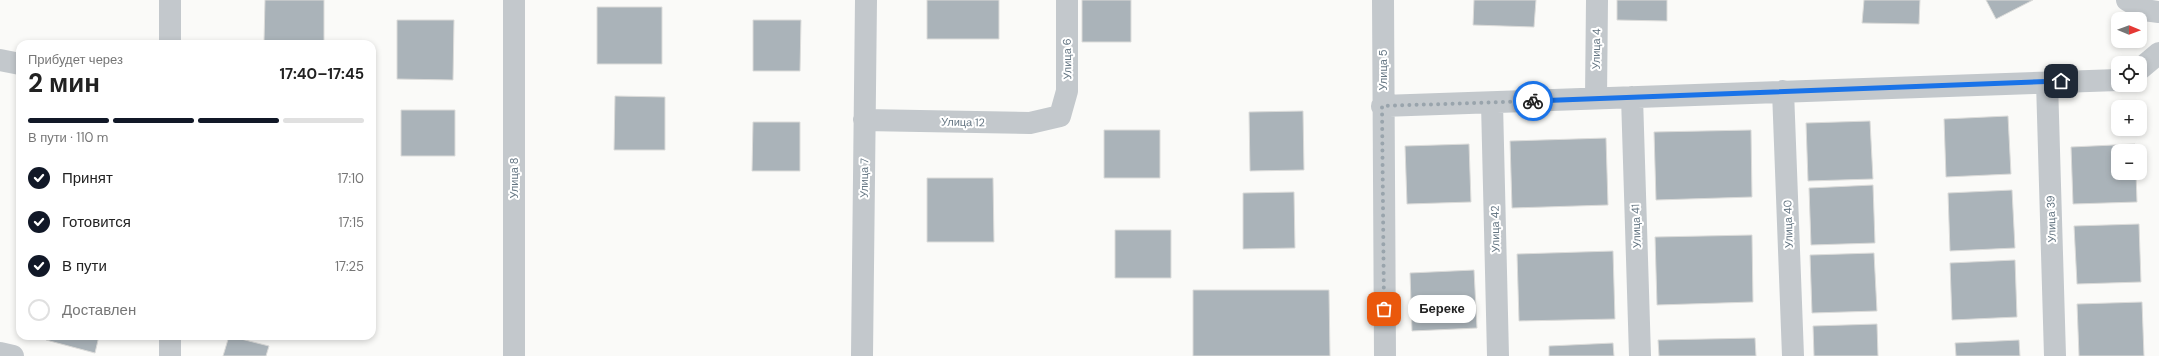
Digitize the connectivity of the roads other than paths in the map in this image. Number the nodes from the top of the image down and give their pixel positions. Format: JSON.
{"nodes":[{"id":1,"x":170,"y":0,"type":"edge"},
{"id":2,"x":514,"y":0,"type":"edge"},
{"id":3,"x":866,"y":0,"type":"edge"},
{"id":4,"x":1067,"y":0,"type":"edge"},
{"id":5,"x":1383,"y":0,"type":"edge"},
{"id":6,"x":1597,"y":0,"type":"edge"},
{"id":7,"x":2128,"y":0,"type":"edge"},
{"id":8,"x":2159,"y":12,"type":"edge"},
{"id":9,"x":170,"y":40,"type":"edge"},
{"id":10,"x":2159,"y":52,"type":"edge"},
{"id":11,"x":0,"y":60,"type":"edge"},
{"id":12,"x":16,"y":63,"type":"edge"},
{"id":13,"x":2147,"y":63,"type":"edge"},
{"id":14,"x":2111,"y":80,"type":"edge"},
{"id":15,"x":2047,"y":82,"type":"junction"},
{"id":16,"x":1783,"y":91,"type":"junction"},
{"id":17,"x":1632,"y":97,"type":"junction"},
{"id":18,"x":1596,"y":98,"type":"junction"},
{"id":19,"x":1492,"y":103,"type":"junction"},
{"id":20,"x":1382,"y":106,"type":"junction"},
{"id":21,"x":1060,"y":116,"type":"joint"},
{"id":22,"x":864,"y":120,"type":"junction"},
{"id":23,"x":170,"y":340,"type":"edge"},
{"id":24,"x":0,"y":353,"type":"edge"},
{"id":25,"x":12,"y":356,"type":"edge"},
{"id":26,"x":170,"y":356,"type":"edge"},
{"id":27,"x":514,"y":356,"type":"edge"},
{"id":28,"x":862,"y":356,"type":"edge"},
{"id":29,"x":1385,"y":356,"type":"edge"},
{"id":30,"x":1498,"y":356,"type":"edge"},
{"id":31,"x":1640,"y":356,"type":"edge"},
{"id":32,"x":1792,"y":356,"type":"edge"},
{"id":33,"x":2055,"y":356,"type":"edge"}],
"edges":[{"from":1,"to":9,"type":"street"},
{"from":2,"to":27,"type":"street","name":"Улица 8"},
{"from":3,"to":22,"type":"street","name":"Улица 7"},
{"from":4,"to":21,"type":"street","name":"Улица 6"},
{"from":5,"to":20,"type":"street","name":"Улица 5"},
{"from":6,"to":18,"type":"street","name":"Улица 4"},
{"from":7,"to":8,"type":"street"},
{"from":10,"to":13,"type":"street"},
{"from":11,"to":12,"type":"street"},
{"from":14,"to":15,"type":"street"},
{"from":15,"to":16,"type":"street"},
{"from":15,"to":33,"type":"street","name":"Улица 39"},
{"from":16,"to":17,"type":"street"},
{"from":16,"to":32,"type":"street","name":"Улица 40"},
{"from":17,"to":18,"type":"street"},
{"from":17,"to":31,"type":"street","name":"Улица 41"},
{"from":18,"to":19,"type":"street"},
{"from":19,"to":20,"type":"street"},
{"from":19,"to":30,"type":"street","name":"Улица 42"},
{"from":20,"to":29,"type":"street","name":"Улица 5"},
{"from":21,"to":22,"type":"street","name":"Улица 12"},
{"from":22,"to":28,"type":"street","name":"Улица 7"},
{"from":23,"to":26,"type":"street"},
{"from":24,"to":25,"type":"street"}]}
